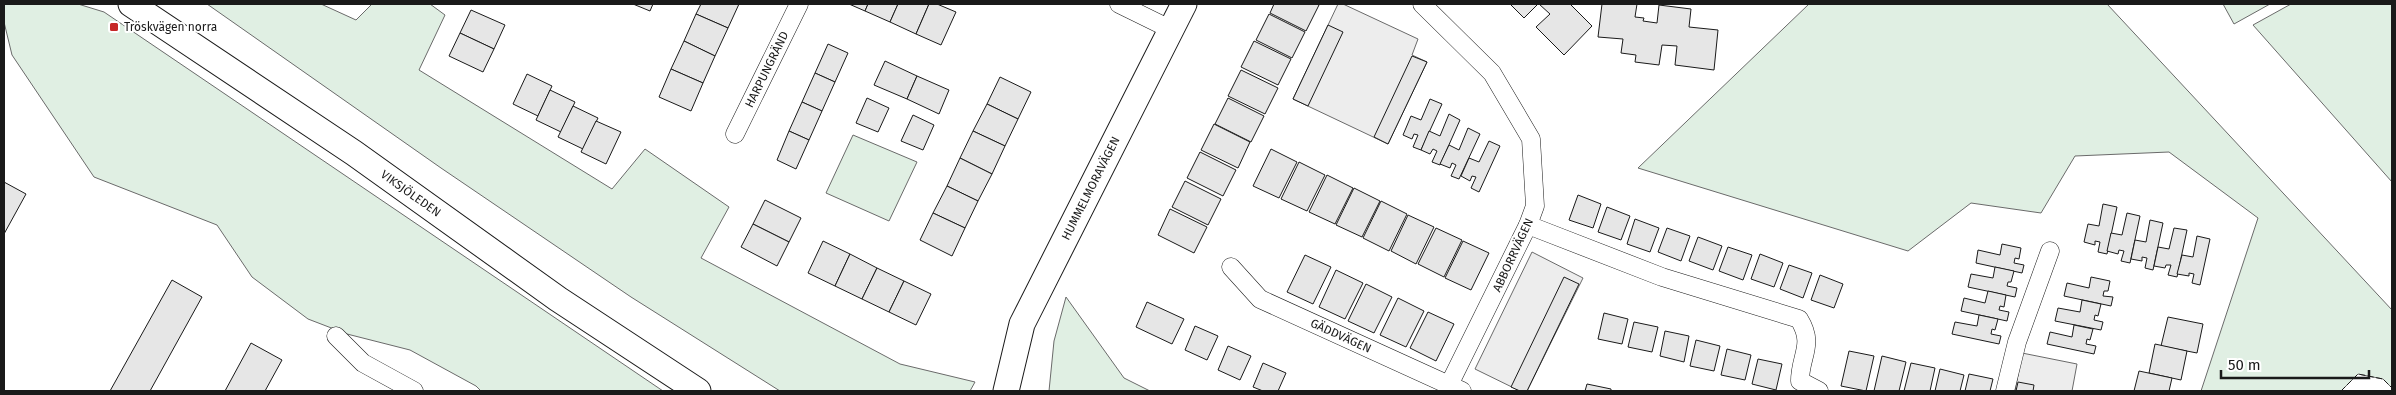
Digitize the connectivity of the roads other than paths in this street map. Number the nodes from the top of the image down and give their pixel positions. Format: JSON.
{"nodes":[{"id":1,"x":131,"y":4,"type":"edge"},
{"id":2,"x":799,"y":4,"type":"edge"},
{"id":3,"x":1119,"y":4,"type":"edge"},
{"id":4,"x":1184,"y":4,"type":"edge"},
{"id":5,"x":1422,"y":4,"type":"edge"},
{"id":6,"x":1170,"y":29,"type":"junction"},
{"id":7,"x":735,"y":134,"type":"dead end"},
{"id":8,"x":1528,"y":225,"type":"junction"},
{"id":9,"x":2050,"y":251,"type":"dead end"},
{"id":10,"x":1231,"y":266,"type":"dead end"},
{"id":11,"x":336,"y":336,"type":"dead end"},
{"id":12,"x":1795,"y":386,"type":"edge"},
{"id":13,"x":1009,"y":387,"type":"edge"},
{"id":14,"x":1455,"y":388,"type":"edge"},
{"id":15,"x":696,"y":389,"type":"edge"},
{"id":16,"x":414,"y":391,"type":"edge"},
{"id":17,"x":1819,"y":391,"type":"edge"},
{"id":18,"x":2005,"y":391,"type":"edge"}],
"edges":[{"from":1,"to":15,"type":"main road","name":"VIKSJÖLEDEN"},
{"from":2,"to":7,"type":"street","name":"HARPUNGRÄND"},
{"from":3,"to":6,"type":"street"},
{"from":4,"to":6,"type":"main road","name":"HUMMELMORAVÄGEN"},
{"from":5,"to":8,"type":"street","name":"ABBORRVÄGEN"},
{"from":6,"to":13,"type":"main road","name":"HUMMELMORAVÄGEN"},
{"from":8,"to":12,"type":"street"},
{"from":8,"to":14,"type":"street","name":"ABBORRVÄGEN"},
{"from":9,"to":18,"type":"street"},
{"from":10,"to":14,"type":"street","name":"GÄDDVÄGEN"},
{"from":11,"to":16,"type":"street"},
{"from":12,"to":17,"type":"street"}]}
